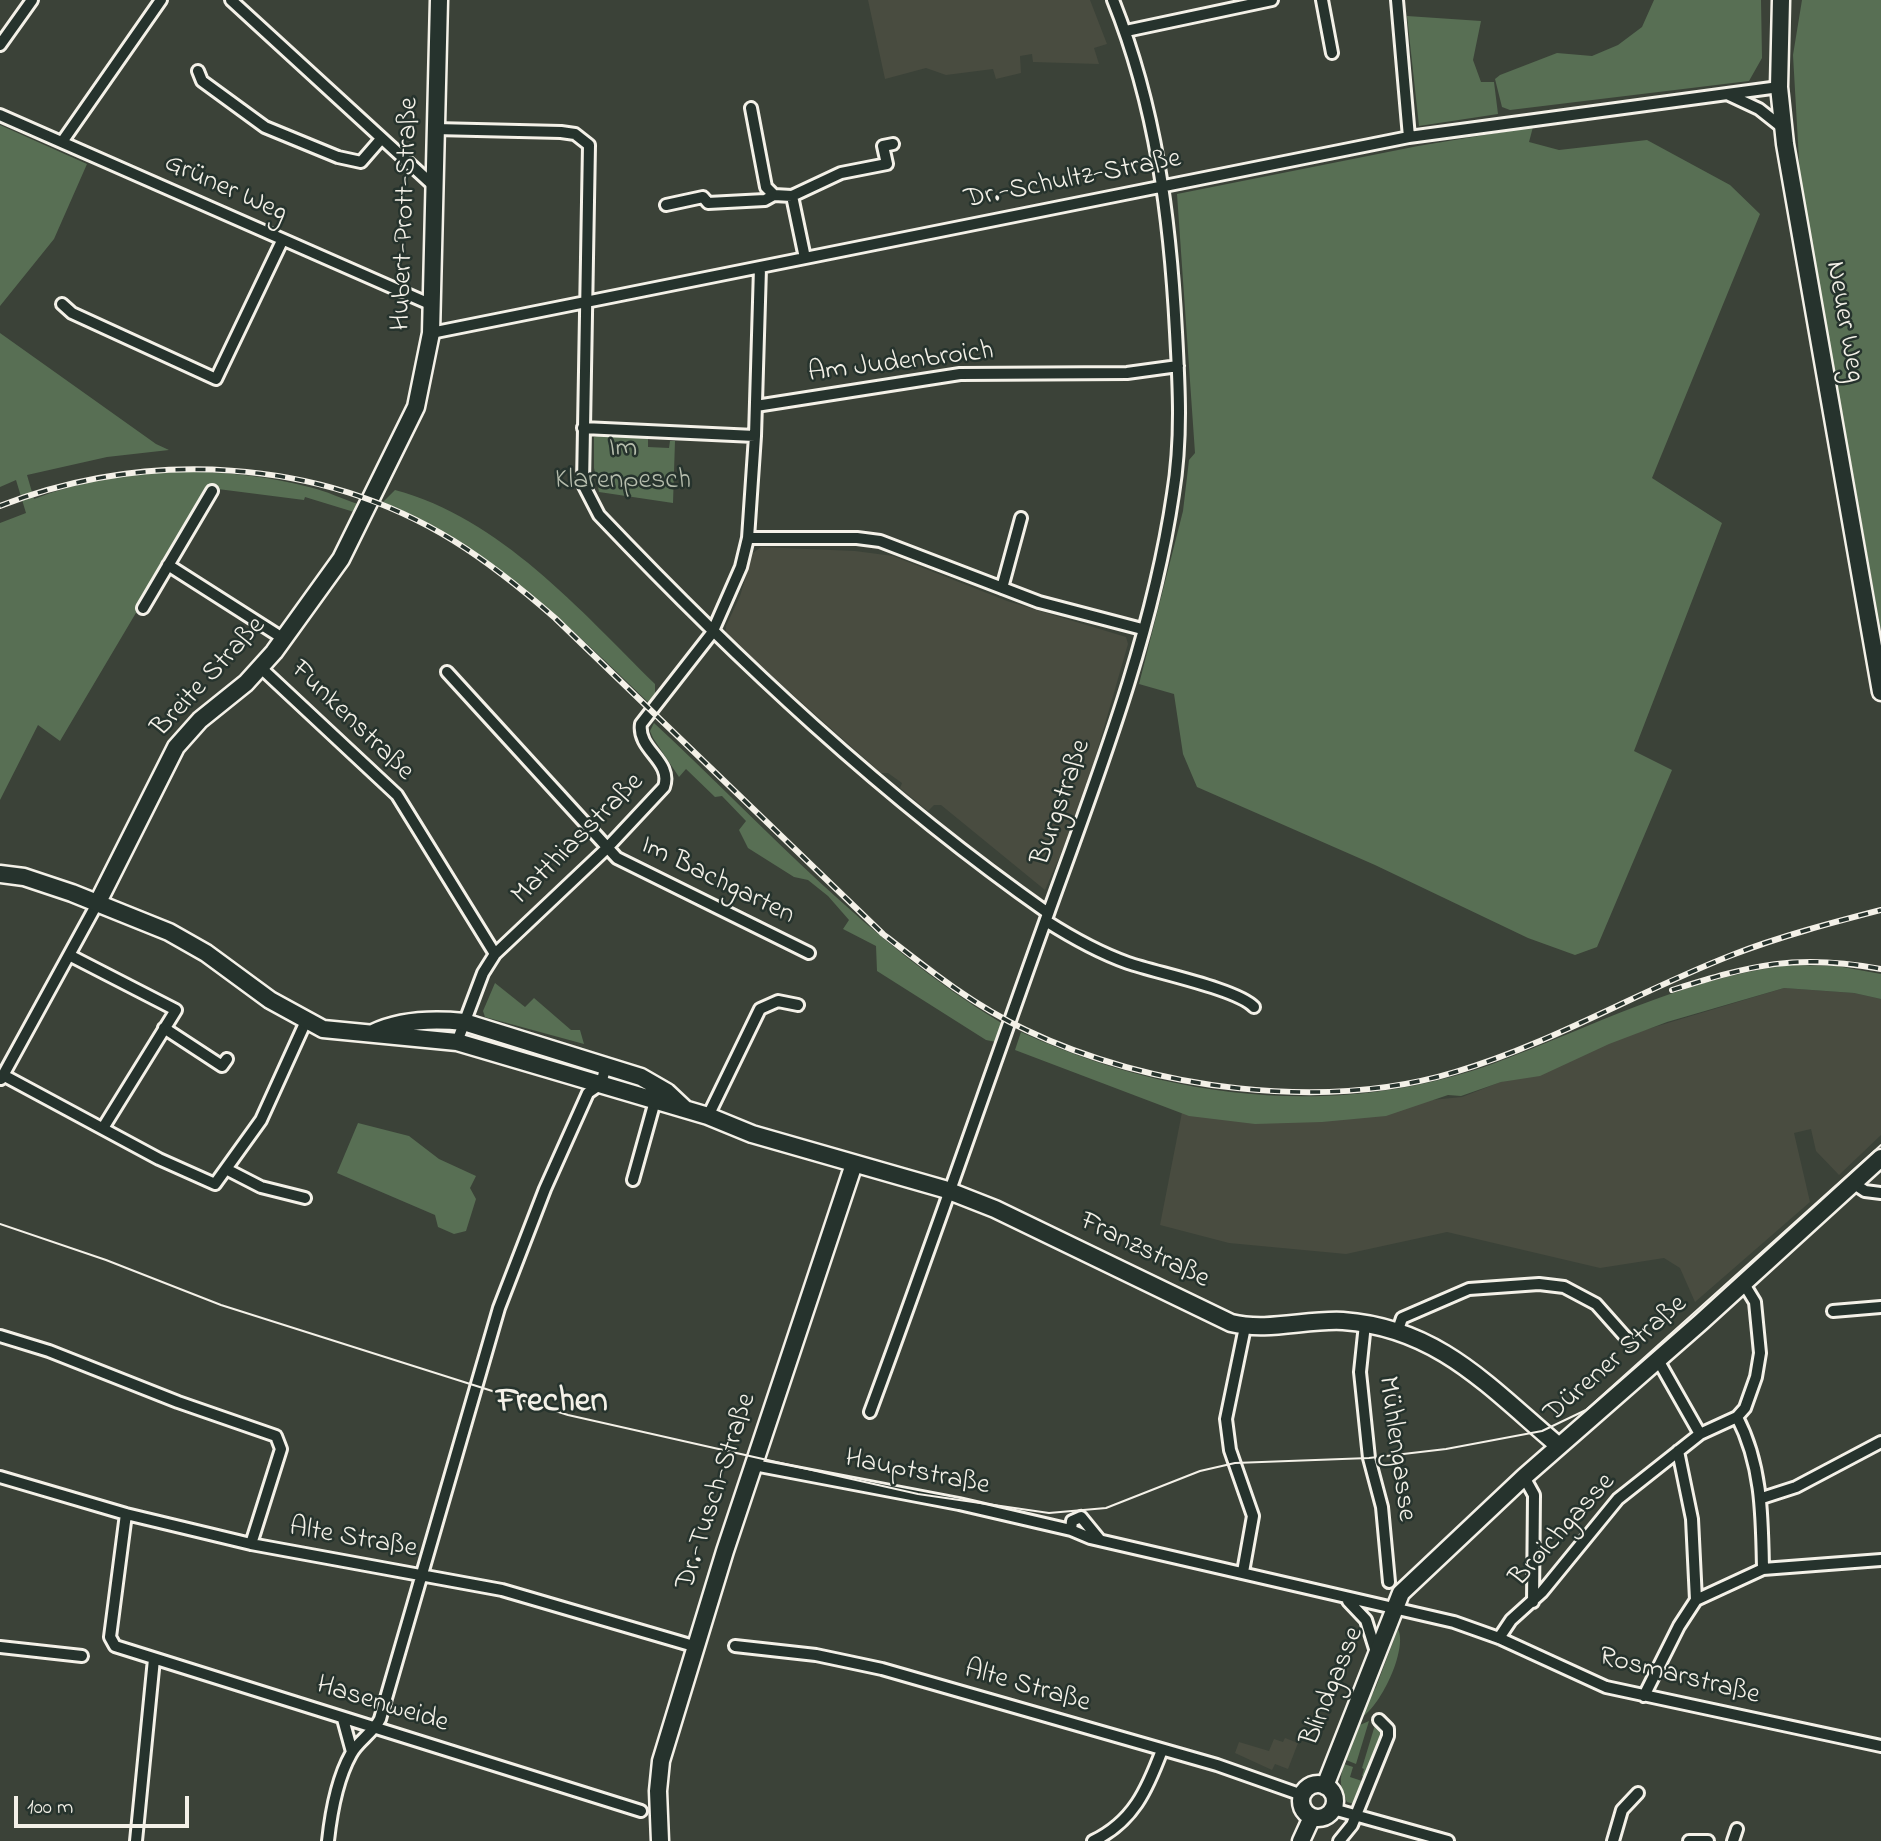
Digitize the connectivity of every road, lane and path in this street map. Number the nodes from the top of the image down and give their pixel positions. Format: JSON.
{"nodes":[{"id":1,"x":32,"y":0,"type":"edge"},
{"id":2,"x":161,"y":0,"type":"edge"},
{"id":3,"x":231,"y":0,"type":"edge"},
{"id":4,"x":439,"y":0,"type":"edge"},
{"id":5,"x":1113,"y":0,"type":"edge"},
{"id":6,"x":1272,"y":0,"type":"edge"},
{"id":7,"x":1322,"y":0,"type":"edge"},
{"id":8,"x":1397,"y":0,"type":"edge"},
{"id":9,"x":1781,"y":0,"type":"edge"},
{"id":10,"x":1126,"y":31,"type":"junction"},
{"id":11,"x":0,"y":45,"type":"edge"},
{"id":12,"x":1332,"y":53,"type":"dead end"},
{"id":13,"x":198,"y":71,"type":"dead end"},
{"id":14,"x":1779,"y":87,"type":"junction"},
{"id":15,"x":1727,"y":94,"type":"junction"},
{"id":16,"x":751,"y":108,"type":"dead end"},
{"id":17,"x":0,"y":115,"type":"edge"},
{"id":18,"x":1783,"y":128,"type":"junction"},
{"id":19,"x":435,"y":129,"type":"junction"},
{"id":20,"x":1409,"y":137,"type":"junction"},
{"id":21,"x":382,"y":139,"type":"junction"},
{"id":22,"x":62,"y":142,"type":"junction"},
{"id":23,"x":893,"y":144,"type":"dead end"},
{"id":24,"x":1163,"y":186,"type":"junction"},
{"id":25,"x":435,"y":187,"type":"junction"},
{"id":26,"x":774,"y":195,"type":"junction"},
{"id":27,"x":792,"y":196,"type":"junction"},
{"id":28,"x":666,"y":205,"type":"dead end"},
{"id":29,"x":282,"y":241,"type":"junction"},
{"id":30,"x":805,"y":258,"type":"junction"},
{"id":31,"x":760,"y":268,"type":"junction"},
{"id":32,"x":586,"y":302,"type":"junction"},
{"id":33,"x":62,"y":304,"type":"dead end"},
{"id":34,"x":432,"y":305,"type":"junction"},
{"id":35,"x":431,"y":332,"type":"junction"},
{"id":36,"x":1178,"y":366,"type":"junction"},
{"id":37,"x":756,"y":406,"type":"junction"},
{"id":38,"x":409,"y":426,"type":"joint"},
{"id":39,"x":583,"y":428,"type":"junction"},
{"id":40,"x":755,"y":436,"type":"junction"},
{"id":41,"x":212,"y":491,"type":"dead end"},
{"id":42,"x":1021,"y":518,"type":"dead end"},
{"id":43,"x":748,"y":538,"type":"junction"},
{"id":44,"x":168,"y":565,"type":"junction"},
{"id":45,"x":1002,"y":589,"type":"junction"},
{"id":46,"x":143,"y":608,"type":"dead end"},
{"id":47,"x":1142,"y":629,"type":"junction"},
{"id":48,"x":712,"y":632,"type":"junction"},
{"id":49,"x":284,"y":639,"type":"junction"},
{"id":50,"x":260,"y":667,"type":"junction"},
{"id":51,"x":447,"y":671,"type":"dead end"},
{"id":52,"x":1881,"y":692,"type":"edge"},
{"id":53,"x":607,"y":849,"type":"junction"},
{"id":54,"x":0,"y":874,"type":"edge"},
{"id":55,"x":98,"y":902,"type":"junction"},
{"id":56,"x":1047,"y":917,"type":"junction"},
{"id":57,"x":810,"y":953,"type":"dead end"},
{"id":58,"x":495,"y":954,"type":"junction"},
{"id":59,"x":69,"y":955,"type":"junction"},
{"id":60,"x":798,"y":1005,"type":"dead end"},
{"id":61,"x":1254,"y":1007,"type":"dead end"},
{"id":62,"x":306,"y":1021,"type":"junction"},
{"id":63,"x":464,"y":1022,"type":"junction"},
{"id":64,"x":164,"y":1028,"type":"junction"},
{"id":65,"x":373,"y":1033,"type":"junction"},
{"id":66,"x":457,"y":1042,"type":"junction"},
{"id":67,"x":227,"y":1059,"type":"dead end"},
{"id":68,"x":606,"y":1065,"type":"junction"},
{"id":69,"x":2,"y":1079,"type":"edge"},
{"id":70,"x":601,"y":1084,"type":"junction"},
{"id":71,"x":655,"y":1101,"type":"junction"},
{"id":72,"x":686,"y":1110,"type":"junction"},
{"id":73,"x":708,"y":1116,"type":"junction"},
{"id":74,"x":103,"y":1128,"type":"junction"},
{"id":75,"x":1881,"y":1158,"type":"edge"},
{"id":76,"x":854,"y":1164,"type":"junction"},
{"id":77,"x":226,"y":1170,"type":"junction"},
{"id":78,"x":633,"y":1180,"type":"dead end"},
{"id":79,"x":1853,"y":1183,"type":"junction"},
{"id":80,"x":952,"y":1191,"type":"junction"},
{"id":81,"x":1881,"y":1194,"type":"edge"},
{"id":82,"x":306,"y":1198,"type":"dead end"},
{"id":83,"x":1744,"y":1284,"type":"junction"},
{"id":84,"x":1881,"y":1307,"type":"edge"},
{"id":85,"x":1833,"y":1311,"type":"dead end"},
{"id":86,"x":1365,"y":1324,"type":"junction"},
{"id":87,"x":1245,"y":1326,"type":"junction"},
{"id":88,"x":1398,"y":1330,"type":"junction"},
{"id":89,"x":0,"y":1336,"type":"edge"},
{"id":90,"x":1628,"y":1340,"type":"dead end"},
{"id":91,"x":1658,"y":1360,"type":"junction"},
{"id":92,"x":870,"y":1412,"type":"dead end"},
{"id":93,"x":1737,"y":1417,"type":"junction"},
{"id":94,"x":1700,"y":1434,"type":"junction"},
{"id":95,"x":1881,"y":1443,"type":"edge"},
{"id":96,"x":1559,"y":1446,"type":"junction"},
{"id":97,"x":1678,"y":1451,"type":"junction"},
{"id":98,"x":754,"y":1465,"type":"junction"},
{"id":99,"x":0,"y":1476,"type":"edge"},
{"id":100,"x":1524,"y":1476,"type":"junction"},
{"id":101,"x":1762,"y":1498,"type":"junction"},
{"id":102,"x":126,"y":1514,"type":"junction"},
{"id":103,"x":1071,"y":1530,"type":"junction"},
{"id":104,"x":1099,"y":1539,"type":"junction"},
{"id":105,"x":251,"y":1544,"type":"junction"},
{"id":106,"x":1881,"y":1560,"type":"edge"},
{"id":107,"x":1763,"y":1569,"type":"junction"},
{"id":108,"x":1243,"y":1572,"type":"junction"},
{"id":109,"x":423,"y":1575,"type":"junction"},
{"id":110,"x":1389,"y":1582,"type":"dead end"},
{"id":111,"x":1346,"y":1599,"type":"junction"},
{"id":112,"x":1696,"y":1600,"type":"junction"},
{"id":113,"x":1533,"y":1602,"type":"junction"},
{"id":114,"x":1394,"y":1607,"type":"junction"},
{"id":115,"x":1499,"y":1638,"type":"junction"},
{"id":116,"x":735,"y":1646,"type":"dead end"},
{"id":117,"x":0,"y":1647,"type":"edge"},
{"id":118,"x":697,"y":1647,"type":"junction"},
{"id":119,"x":1376,"y":1653,"type":"junction"},
{"id":120,"x":82,"y":1656,"type":"dead end"},
{"id":121,"x":154,"y":1659,"type":"junction"},
{"id":122,"x":1644,"y":1696,"type":"junction"},
{"id":123,"x":343,"y":1719,"type":"junction"},
{"id":124,"x":1379,"y":1720,"type":"dead end"},
{"id":125,"x":375,"y":1729,"type":"junction"},
{"id":126,"x":1881,"y":1746,"type":"edge"},
{"id":127,"x":1162,"y":1750,"type":"junction"},
{"id":128,"x":352,"y":1752,"type":"junction"},
{"id":129,"x":1325,"y":1786,"type":"junction"},
{"id":130,"x":1638,"y":1793,"type":"dead end"},
{"id":131,"x":1302,"y":1796,"type":"junction"},
{"id":132,"x":1332,"y":1809,"type":"junction"},
{"id":133,"x":641,"y":1811,"type":"dead end"},
{"id":134,"x":1354,"y":1816,"type":"junction"},
{"id":135,"x":1312,"y":1817,"type":"junction"},
{"id":136,"x":1737,"y":1829,"type":"dead end"},
{"id":137,"x":136,"y":1841,"type":"edge"},
{"id":138,"x":328,"y":1841,"type":"edge"},
{"id":139,"x":660,"y":1841,"type":"edge"},
{"id":140,"x":1093,"y":1841,"type":"edge"},
{"id":141,"x":1301,"y":1841,"type":"edge"},
{"id":142,"x":1339,"y":1841,"type":"edge"},
{"id":143,"x":1448,"y":1841,"type":"edge"},
{"id":144,"x":1613,"y":1841,"type":"edge"},
{"id":145,"x":1689,"y":1841,"type":"edge"},
{"id":146,"x":1707,"y":1841,"type":"edge"},
{"id":147,"x":1733,"y":1841,"type":"edge"}],
"edges":[{"from":1,"to":11,"type":"street"},
{"from":2,"to":22,"type":"street"},
{"from":3,"to":21,"type":"street"},
{"from":4,"to":19,"type":"street","name":"Hubert-Prott-Straße"},
{"from":5,"to":10,"type":"street","name":"Burgstraße"},
{"from":6,"to":10,"type":"street"},
{"from":7,"to":12,"type":"street"},
{"from":8,"to":20,"type":"street"},
{"from":9,"to":14,"type":"street","name":"Neuer Weg"},
{"from":10,"to":24,"type":"street","name":"Burgstraße"},
{"from":13,"to":21,"type":"street"},
{"from":14,"to":15,"type":"street","name":"Dr.-Schultz-Straße"},
{"from":14,"to":18,"type":"street","name":"Neuer Weg"},
{"from":15,"to":18,"type":"street"},
{"from":15,"to":20,"type":"street","name":"Dr.-Schultz-Straße"},
{"from":16,"to":26,"type":"street"},
{"from":17,"to":22,"type":"street","name":"Grüner Weg"},
{"from":18,"to":52,"type":"street","name":"Neuer Weg"},
{"from":19,"to":25,"type":"street","name":"Hubert-Prott-Straße"},
{"from":19,"to":32,"type":"street"},
{"from":20,"to":24,"type":"street","name":"Dr.-Schultz-Straße"},
{"from":21,"to":25,"type":"street"},
{"from":22,"to":29,"type":"street","name":"Grüner Weg"},
{"from":23,"to":27,"type":"street"},
{"from":24,"to":30,"type":"street","name":"Dr.-Schultz-Straße"},
{"from":24,"to":36,"type":"street","name":"Burgstraße"},
{"from":25,"to":34,"type":"street","name":"Hubert-Prott-Straße"},
{"from":26,"to":27,"type":"street"},
{"from":26,"to":28,"type":"street"},
{"from":27,"to":30,"type":"street"},
{"from":29,"to":33,"type":"street"},
{"from":29,"to":34,"type":"street","name":"Grüner Weg"},
{"from":30,"to":31,"type":"street","name":"Dr.-Schultz-Straße"},
{"from":31,"to":32,"type":"street","name":"Dr.-Schultz-Straße"},
{"from":31,"to":37,"type":"street","name":"Matthiasstraße"},
{"from":32,"to":35,"type":"street","name":"Dr.-Schultz-Straße"},
{"from":32,"to":39,"type":"street"},
{"from":34,"to":35,"type":"street","name":"Hubert-Prott-Straße"},
{"from":35,"to":38,"type":"street","name":"Hubert-Prott-Straße"},
{"from":36,"to":37,"type":"street","name":"Am Judenbroich"},
{"from":36,"to":47,"type":"street","name":"Burgstraße"},
{"from":37,"to":40,"type":"street","name":"Matthiasstraße"},
{"from":38,"to":49,"type":"street","name":"Breite Straße"},
{"from":39,"to":40,"type":"street"},
{"from":39,"to":48,"type":"street"},
{"from":40,"to":43,"type":"street","name":"Matthiasstraße"},
{"from":41,"to":44,"type":"street"},
{"from":42,"to":45,"type":"street"},
{"from":43,"to":45,"type":"street"},
{"from":43,"to":48,"type":"street","name":"Matthiasstraße"},
{"from":44,"to":46,"type":"street"},
{"from":44,"to":49,"type":"street"},
{"from":45,"to":47,"type":"street"},
{"from":47,"to":56,"type":"street","name":"Burgstraße"},
{"from":48,"to":53,"type":"street","name":"Matthiasstraße"},
{"from":48,"to":56,"type":"street"},
{"from":49,"to":50,"type":"street","name":"Breite Straße"},
{"from":50,"to":55,"type":"street","name":"Breite Straße"},
{"from":50,"to":58,"type":"street","name":"Funkenstraße"},
{"from":51,"to":53,"type":"street","name":"Im Bachgarten"},
{"from":53,"to":57,"type":"street","name":"Im Bachgarten"},
{"from":53,"to":58,"type":"street","name":"Matthiasstraße"},
{"from":54,"to":55,"type":"street","name":"Franzstraße"},
{"from":55,"to":59,"type":"street","name":"Breite Straße"},
{"from":55,"to":62,"type":"street","name":"Franzstraße"},
{"from":56,"to":61,"type":"street"},
{"from":56,"to":80,"type":"street","name":"Burgstraße"},
{"from":58,"to":63,"type":"street","name":"Matthiasstraße"},
{"from":59,"to":64,"type":"street"},
{"from":59,"to":69,"type":"street","name":"Breite Straße"},
{"from":60,"to":73,"type":"street"},
{"from":62,"to":65,"type":"street","name":"Franzstraße"},
{"from":62,"to":77,"type":"street"},
{"from":63,"to":65,"type":"street"},
{"from":63,"to":66,"type":"street","name":"Matthiasstraße"},
{"from":63,"to":68,"type":"street"},
{"from":64,"to":67,"type":"street"},
{"from":64,"to":74,"type":"street"},
{"from":65,"to":66,"type":"street","name":"Franzstraße"},
{"from":66,"to":70,"type":"street","name":"Franzstraße"},
{"from":68,"to":70,"type":"street"},
{"from":68,"to":72,"type":"street"},
{"from":69,"to":74,"type":"street"},
{"from":70,"to":71,"type":"street","name":"Franzstraße"},
{"from":70,"to":109,"type":"street"},
{"from":71,"to":72,"type":"street","name":"Franzstraße"},
{"from":71,"to":78,"type":"street"},
{"from":72,"to":73,"type":"street","name":"Franzstraße"},
{"from":73,"to":76,"type":"street","name":"Franzstraße"},
{"from":74,"to":77,"type":"street"},
{"from":75,"to":79,"type":"street","name":"Dürener Straße"},
{"from":76,"to":80,"type":"street","name":"Franzstraße"},
{"from":76,"to":98,"type":"street","name":"Dr.-Tusch-Straße"},
{"from":77,"to":82,"type":"street"},
{"from":79,"to":81,"type":"street"},
{"from":79,"to":83,"type":"street","name":"Dürener Straße"},
{"from":80,"to":87,"type":"street","name":"Franzstraße"},
{"from":80,"to":92,"type":"street","name":"Burgstraße"},
{"from":83,"to":91,"type":"street","name":"Dürener Straße"},
{"from":83,"to":93,"type":"street"},
{"from":84,"to":85,"type":"street"},
{"from":86,"to":87,"type":"street","name":"Franzstraße"},
{"from":86,"to":88,"type":"street","name":"Franzstraße"},
{"from":86,"to":110,"type":"street","name":"Mühlengasse"},
{"from":87,"to":108,"type":"street"},
{"from":88,"to":90,"type":"street"},
{"from":88,"to":96,"type":"street","name":"Franzstraße"},
{"from":89,"to":105,"type":"street"},
{"from":91,"to":94,"type":"street"},
{"from":91,"to":96,"type":"street","name":"Dürener Straße"},
{"from":93,"to":94,"type":"street","name":"Broichgasse"},
{"from":93,"to":101,"type":"street"},
{"from":94,"to":97,"type":"street","name":"Broichgasse"},
{"from":95,"to":101,"type":"street"},
{"from":96,"to":100,"type":"street","name":"Dürener Straße"},
{"from":97,"to":112,"type":"street"},
{"from":97,"to":113,"type":"street","name":"Broichgasse"},
{"from":98,"to":103,"type":"street","name":"Hauptstraße"},
{"from":98,"to":118,"type":"street","name":"Dr.-Tusch-Straße"},
{"from":99,"to":102,"type":"street","name":"Alte Straße"},
{"from":100,"to":113,"type":"street"},
{"from":100,"to":114,"type":"street","name":"Dürener Straße"},
{"from":101,"to":107,"type":"street"},
{"from":102,"to":105,"type":"street","name":"Alte Straße"},
{"from":102,"to":121,"type":"street","name":"Hasenweide"},
{"from":103,"to":104,"type":"street","name":"Hauptstraße"},
{"from":103,"to":104,"type":"street","name":"Hauptstraße"},
{"from":104,"to":108,"type":"street","name":"Hauptstraße"},
{"from":105,"to":109,"type":"street","name":"Alte Straße"},
{"from":106,"to":107,"type":"street"},
{"from":107,"to":112,"type":"street"},
{"from":108,"to":111,"type":"street","name":"Hauptstraße"},
{"from":109,"to":118,"type":"street","name":"Alte Straße"},
{"from":109,"to":125,"type":"street"},
{"from":111,"to":114,"type":"street","name":"Hauptstraße"},
{"from":111,"to":119,"type":"street"},
{"from":112,"to":122,"type":"street"},
{"from":113,"to":115,"type":"street","name":"Broichgasse"},
{"from":114,"to":115,"type":"street","name":"Rosmarstraße"},
{"from":114,"to":119,"type":"street","name":"Blindgasse"},
{"from":115,"to":122,"type":"street","name":"Rosmarstraße"},
{"from":116,"to":127,"type":"street","name":"Alte Straße"},
{"from":117,"to":120,"type":"street"},
{"from":118,"to":139,"type":"street","name":"Dr.-Tusch-Straße"},
{"from":119,"to":129,"type":"street","name":"Blindgasse"},
{"from":121,"to":123,"type":"street","name":"Hasenweide"},
{"from":121,"to":137,"type":"street"},
{"from":122,"to":126,"type":"street","name":"Rosmarstraße"},
{"from":123,"to":125,"type":"street","name":"Hasenweide"},
{"from":123,"to":128,"type":"street"},
{"from":124,"to":134,"type":"street","name":"Blindgasse"},
{"from":125,"to":128,"type":"street"},
{"from":125,"to":133,"type":"street","name":"Hasenweide"},
{"from":127,"to":131,"type":"street","name":"Alte Straße"},
{"from":127,"to":140,"type":"street"},
{"from":128,"to":138,"type":"street"},
{"from":129,"to":131,"type":"street"},
{"from":129,"to":132,"type":"street"},
{"from":130,"to":144,"type":"street"},
{"from":131,"to":135,"type":"street"},
{"from":132,"to":134,"type":"street"},
{"from":132,"to":135,"type":"street"},
{"from":134,"to":142,"type":"street","name":"Blindgasse"},
{"from":134,"to":143,"type":"street"},
{"from":135,"to":141,"type":"street"},
{"from":136,"to":147,"type":"street"},
{"from":145,"to":146,"type":"street"}]}
